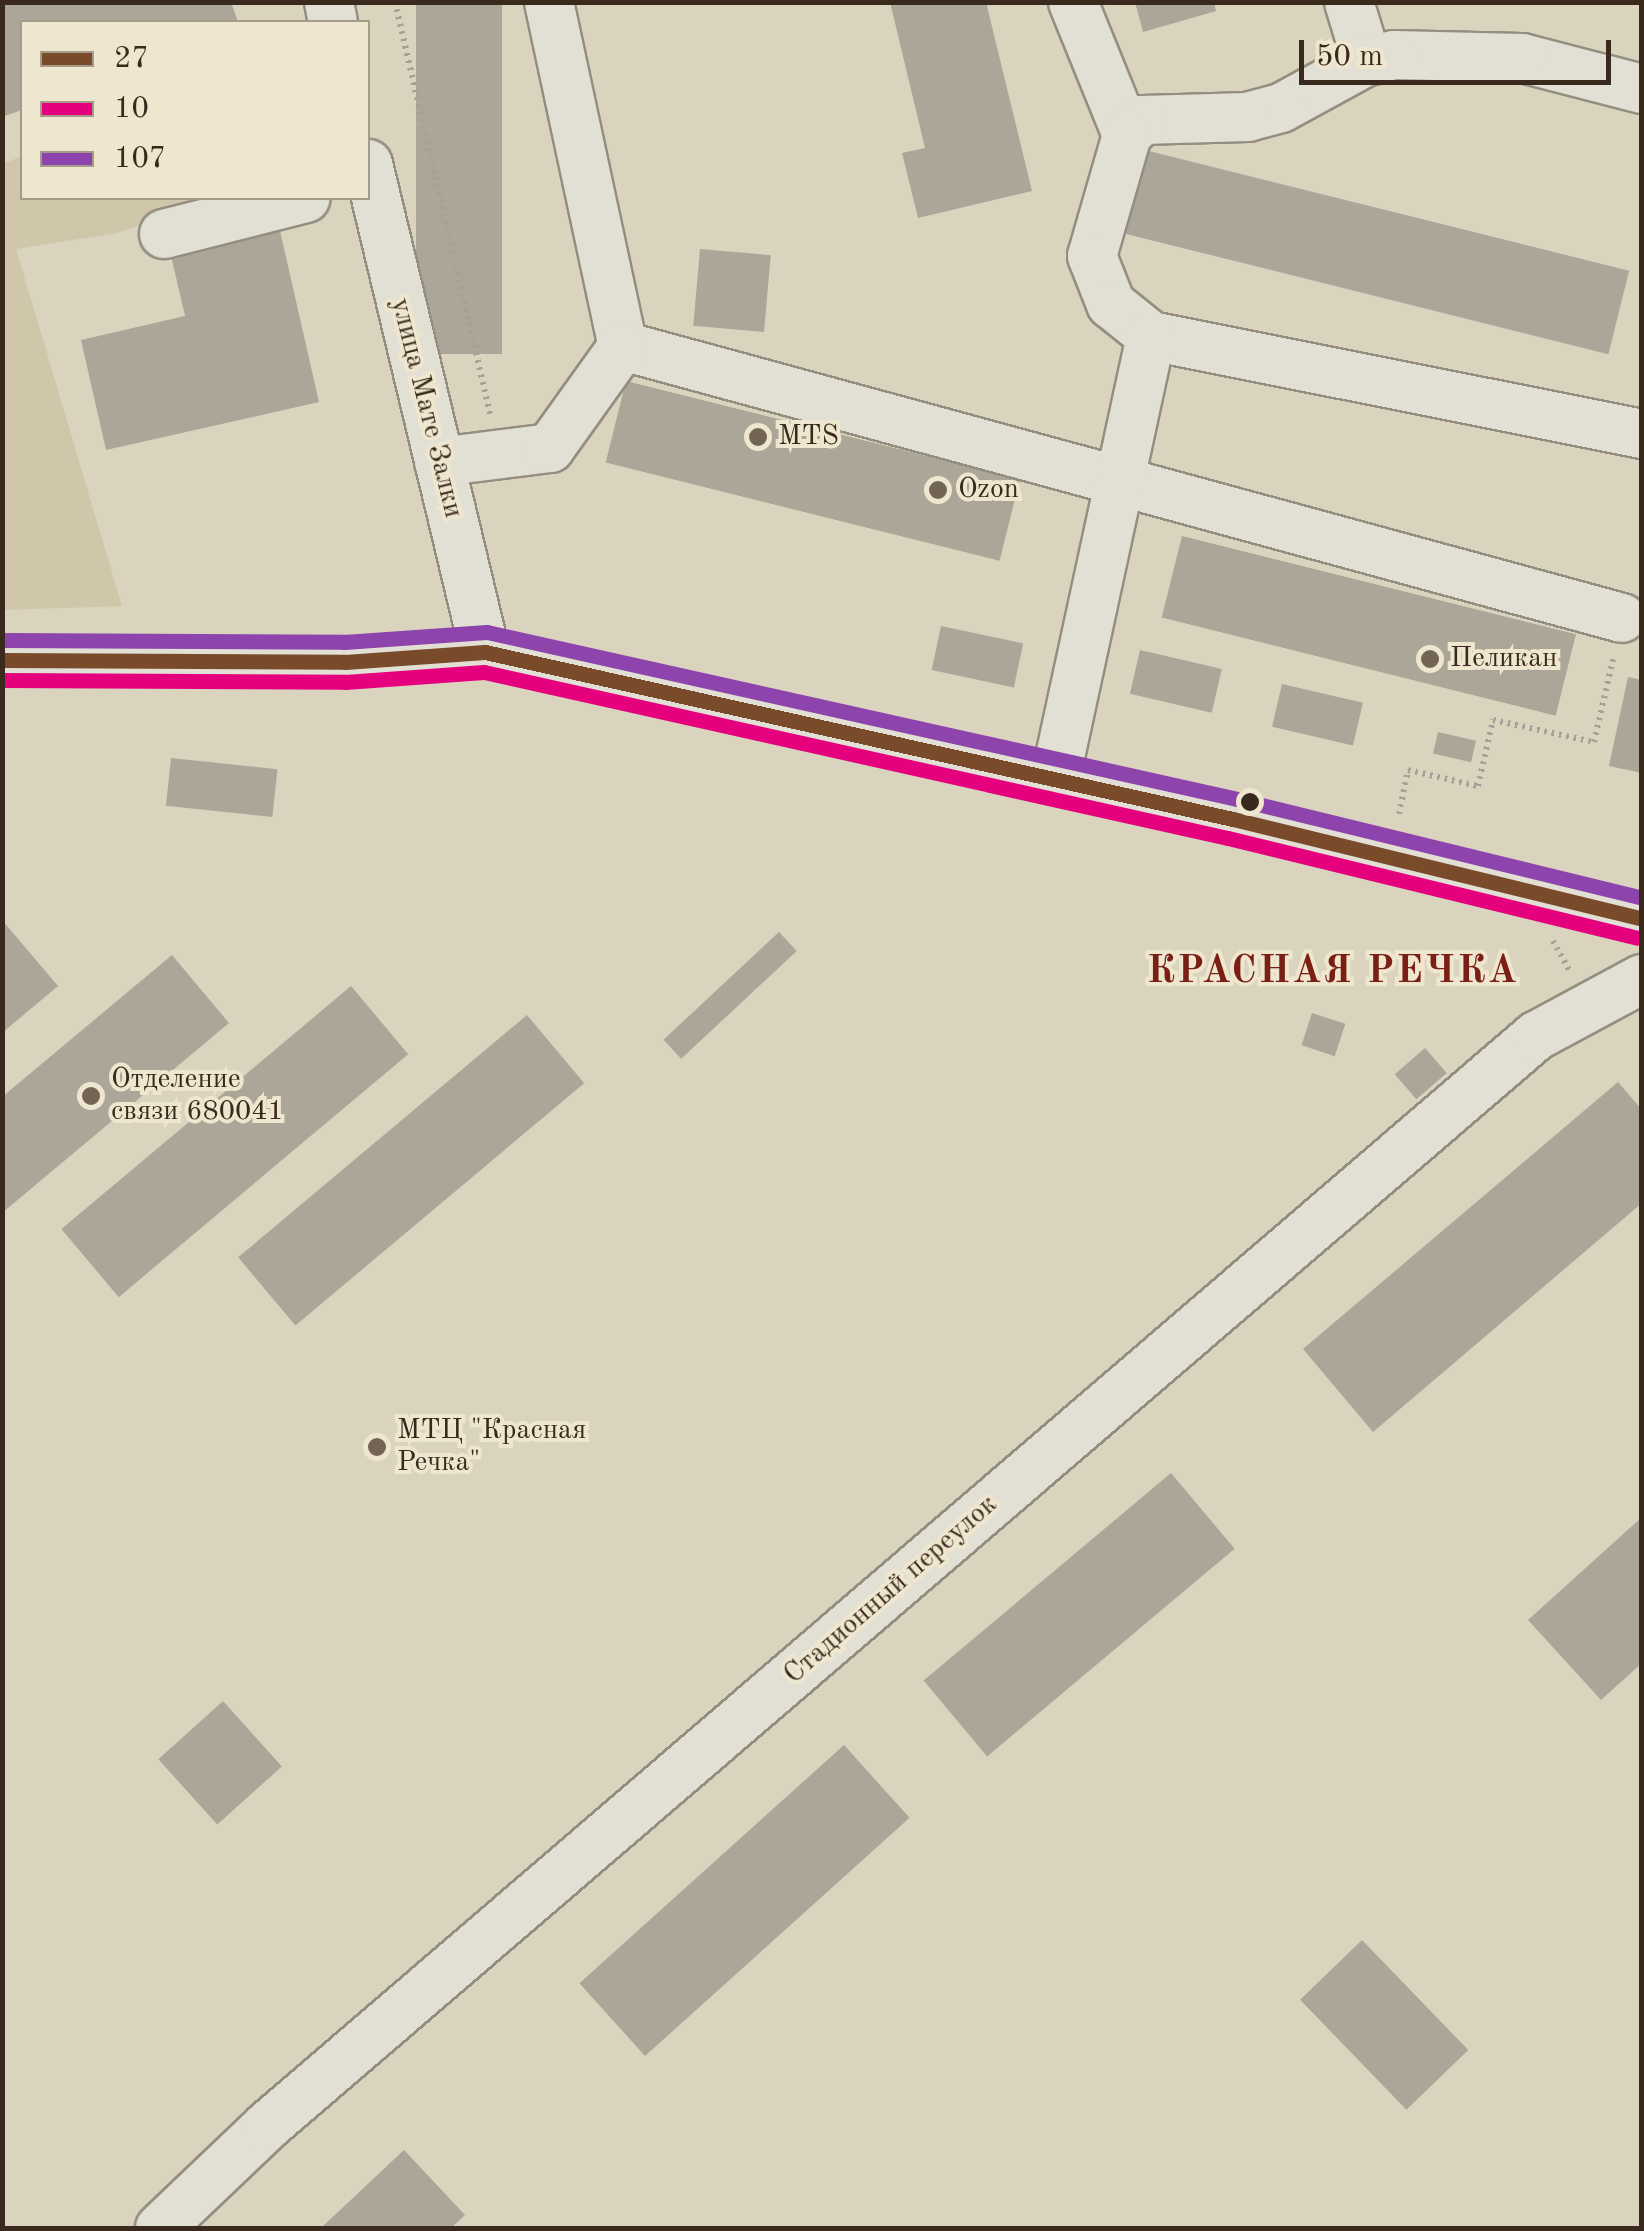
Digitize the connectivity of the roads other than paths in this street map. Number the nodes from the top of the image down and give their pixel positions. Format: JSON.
{"nodes":[{"id":1,"x":549,"y":2,"type":"edge"},
{"id":2,"x":1073,"y":2,"type":"edge"},
{"id":3,"x":1349,"y":2,"type":"edge"},
{"id":4,"x":1367,"y":62,"type":"junction"},
{"id":5,"x":1642,"y":89,"type":"edge"},
{"id":6,"x":1126,"y":134,"type":"junction"},
{"id":7,"x":370,"y":180,"type":"edge"},
{"id":8,"x":298,"y":200,"type":"edge"},
{"id":9,"x":164,"y":234,"type":"dead end"},
{"id":10,"x":1151,"y":336,"type":"junction"},
{"id":11,"x":623,"y":346,"type":"junction"},
{"id":12,"x":1642,"y":434,"type":"edge"},
{"id":13,"x":439,"y":462,"type":"junction"},
{"id":14,"x":1120,"y":482,"type":"junction"},
{"id":15,"x":1622,"y":618,"type":"road end"},
{"id":16,"x":485,"y":652,"type":"junction"},
{"id":17,"x":2,"y":660,"type":"edge"},
{"id":18,"x":1056,"y":780,"type":"junction"},
{"id":19,"x":1642,"y":919,"type":"edge"},
{"id":20,"x":1642,"y":980,"type":"edge"},
{"id":21,"x":160,"y":2228,"type":"edge"}],
"edges":[{"from":1,"to":11,"type":"street"},
{"from":2,"to":6,"type":"street"},
{"from":3,"to":4,"type":"street"},
{"from":4,"to":5,"type":"street"},
{"from":4,"to":6,"type":"street"},
{"from":6,"to":10,"type":"street"},
{"from":7,"to":13,"type":"street","name":"улица Мате Залки"},
{"from":8,"to":9,"type":"street"},
{"from":10,"to":12,"type":"street"},
{"from":10,"to":14,"type":"street"},
{"from":11,"to":13,"type":"street"},
{"from":11,"to":14,"type":"street"},
{"from":13,"to":16,"type":"street","name":"улица Мате Залки"},
{"from":14,"to":15,"type":"street"},
{"from":14,"to":18,"type":"street"},
{"from":16,"to":17,"type":"street"},
{"from":16,"to":18,"type":"street"},
{"from":18,"to":19,"type":"street"},
{"from":20,"to":21,"type":"street","name":"Стадионный переулок"}]}
